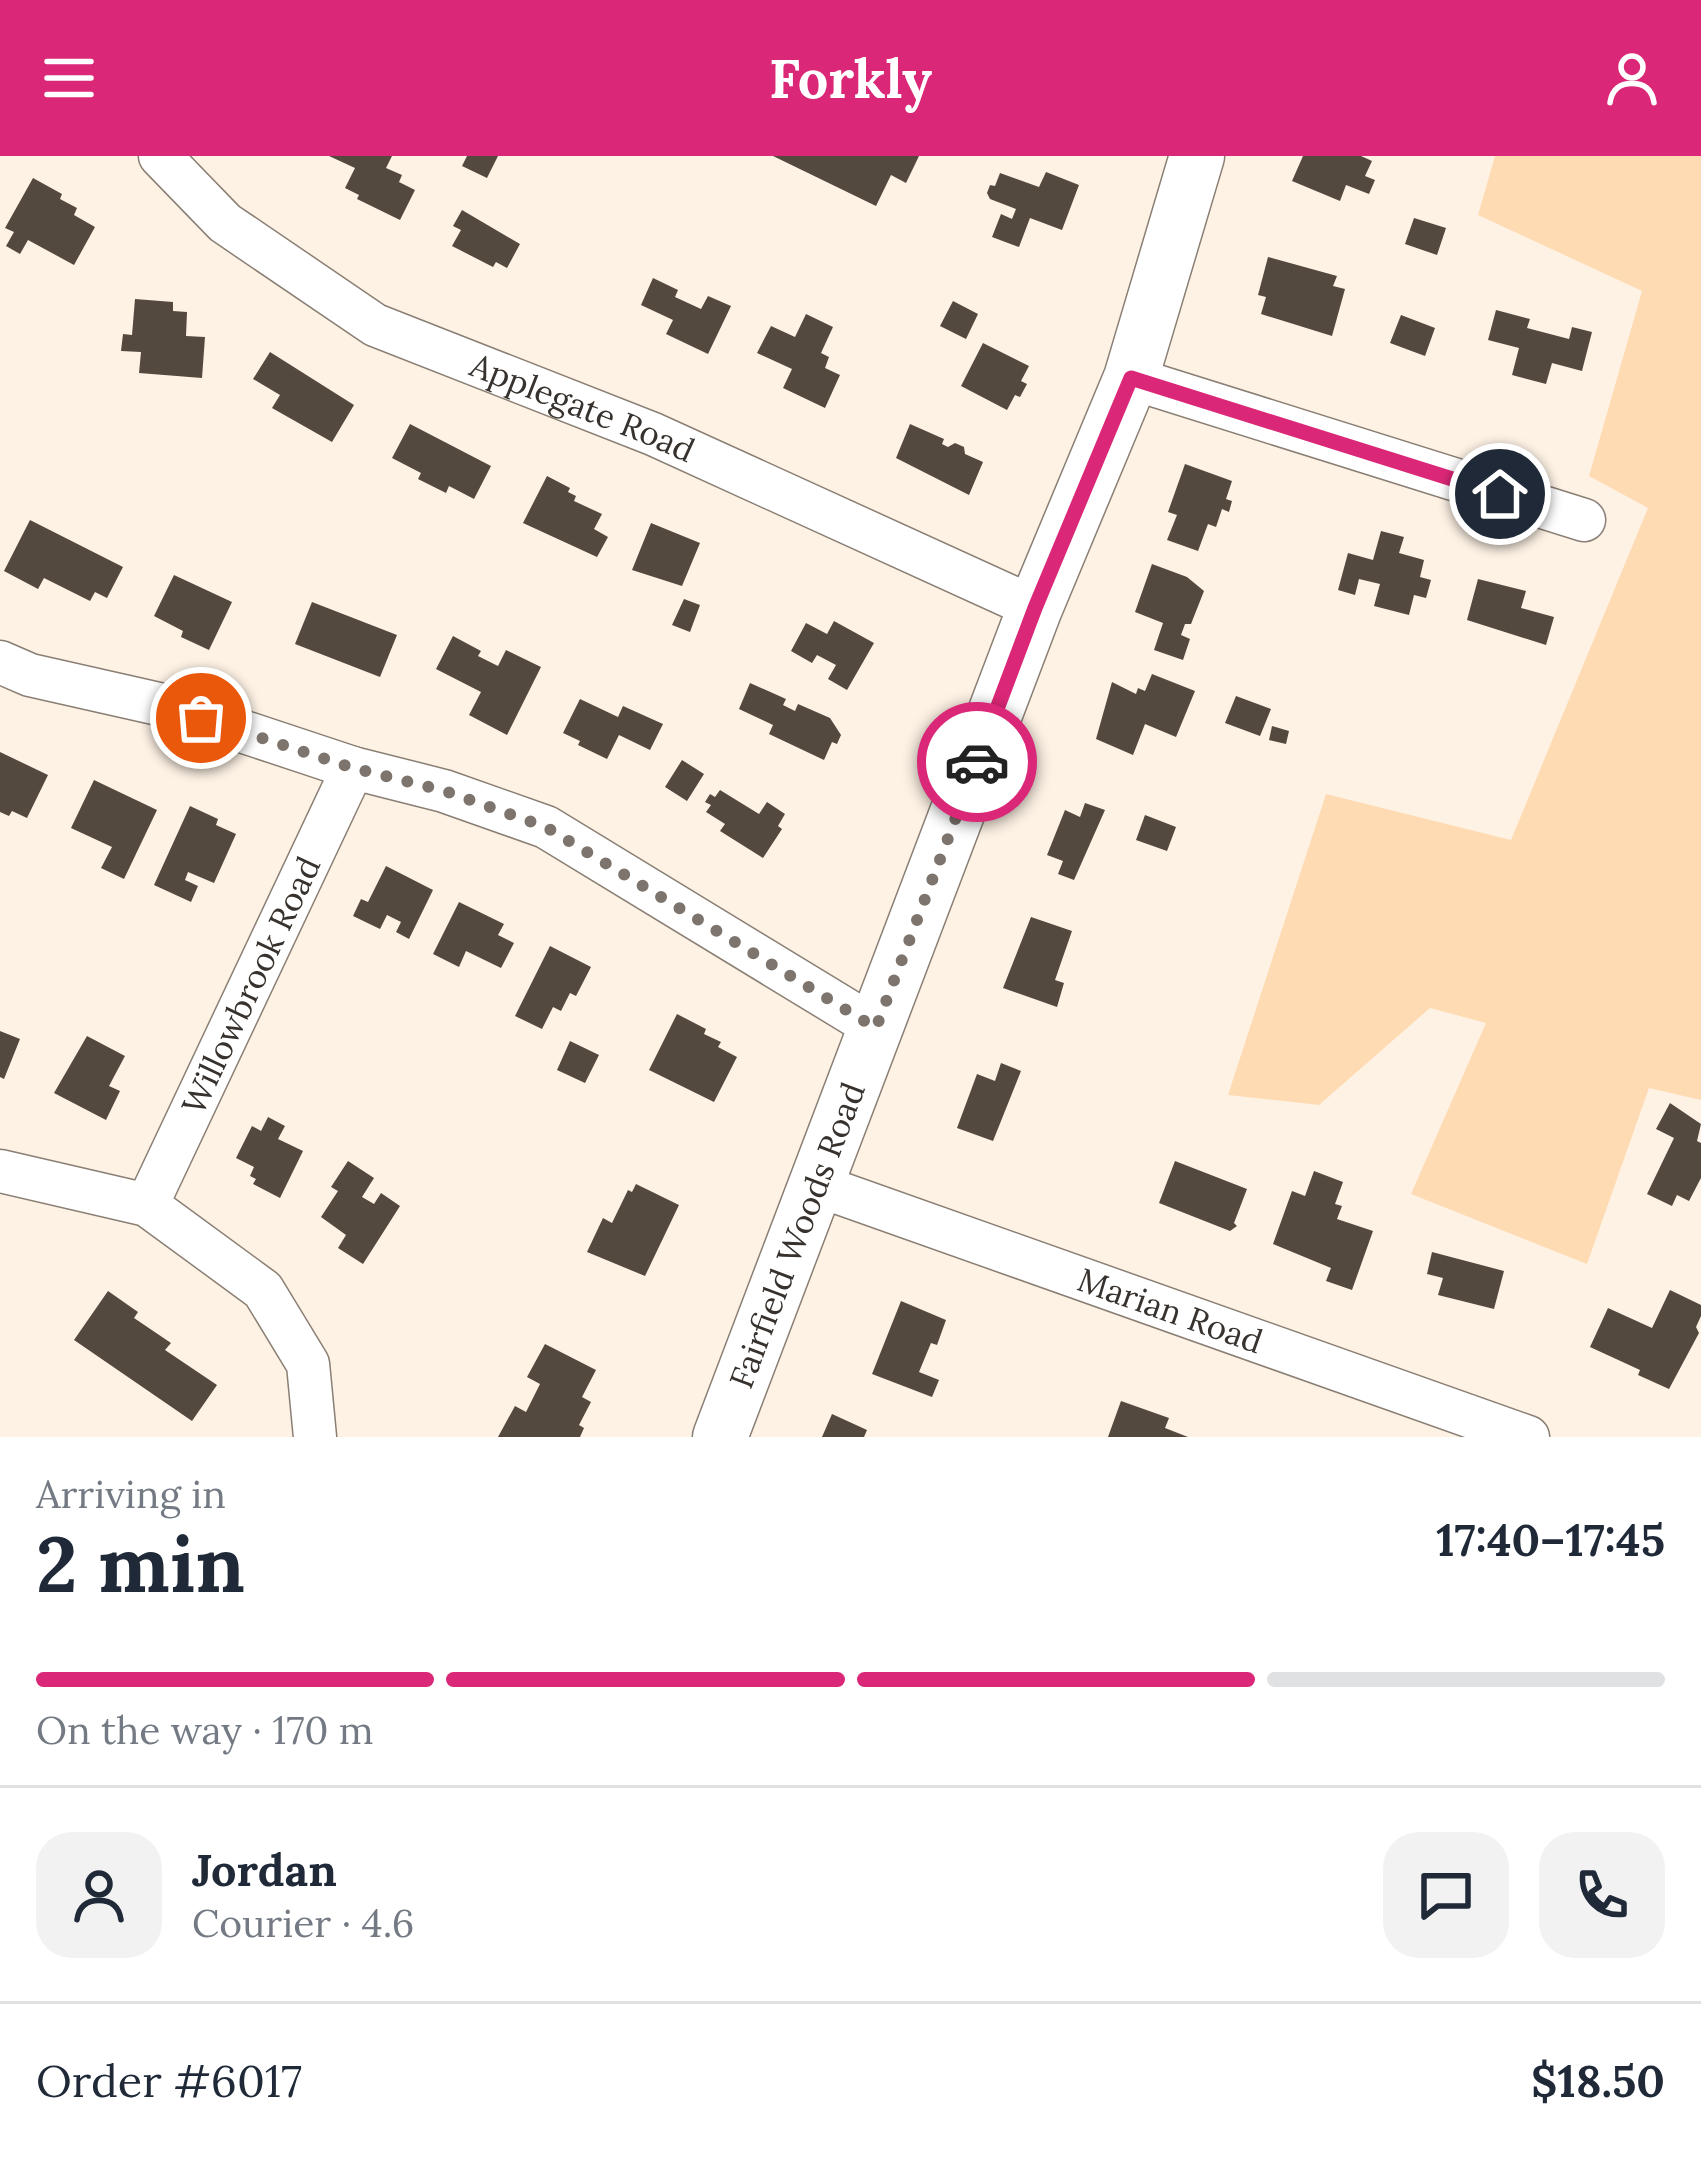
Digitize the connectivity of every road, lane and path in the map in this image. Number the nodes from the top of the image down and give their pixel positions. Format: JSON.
{"nodes":[{"id":1,"x":160,"y":156,"type":"edge"},
{"id":2,"x":1197,"y":156,"type":"edge"},
{"id":3,"x":1131,"y":378,"type":"junction"},
{"id":4,"x":1584,"y":520,"type":"dead end"},
{"id":5,"x":1035,"y":608,"type":"junction"},
{"id":6,"x":0,"y":662,"type":"edge"},
{"id":7,"x":353,"y":768,"type":"junction"},
{"id":8,"x":876,"y":1028,"type":"junction"},
{"id":9,"x":0,"y":1171,"type":"edge"},
{"id":10,"x":814,"y":1184,"type":"junction"},
{"id":11,"x":147,"y":1205,"type":"junction"},
{"id":12,"x":315,"y":1437,"type":"edge"},
{"id":13,"x":720,"y":1437,"type":"edge"},
{"id":14,"x":1528,"y":1437,"type":"edge"}],
"edges":[{"from":1,"to":5,"type":"street","name":"Applegate Road"},
{"from":2,"to":3,"type":"main road","name":"Fairfield Woods Road"},
{"from":3,"to":4,"type":"street"},
{"from":3,"to":5,"type":"main road","name":"Fairfield Woods Road"},
{"from":5,"to":8,"type":"main road","name":"Fairfield Woods Road"},
{"from":6,"to":7,"type":"street"},
{"from":7,"to":8,"type":"street"},
{"from":7,"to":11,"type":"street","name":"Willowbrook Road"},
{"from":8,"to":10,"type":"main road","name":"Fairfield Woods Road"},
{"from":9,"to":11,"type":"street"},
{"from":10,"to":13,"type":"main road","name":"Fairfield Woods Road"},
{"from":10,"to":14,"type":"street","name":"Marian Road"},
{"from":11,"to":12,"type":"street"}]}
